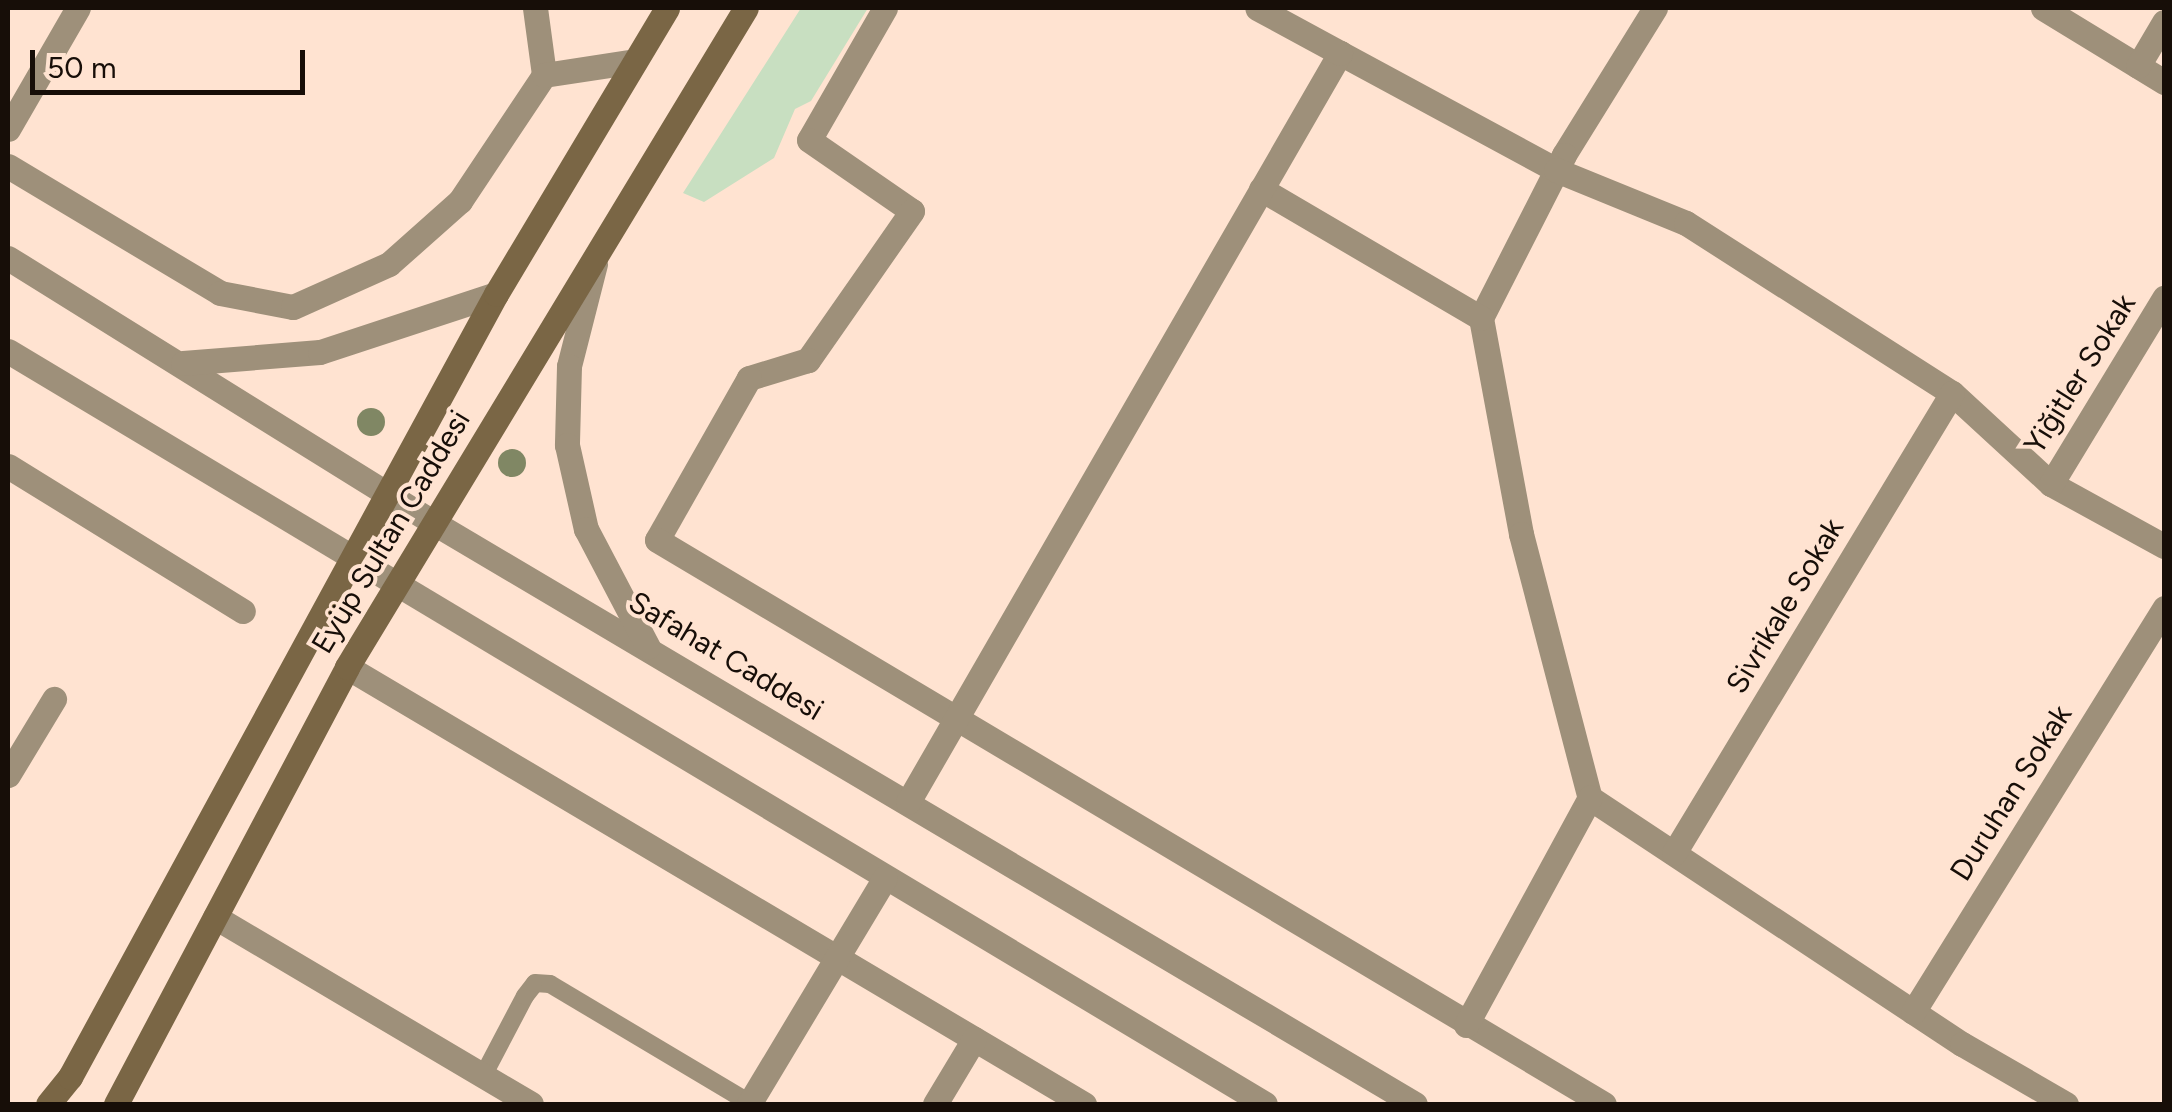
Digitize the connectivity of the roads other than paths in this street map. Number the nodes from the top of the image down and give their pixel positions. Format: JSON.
{"nodes":[{"id":1,"x":78,"y":8,"type":"edge"},
{"id":2,"x":536,"y":8,"type":"edge"},
{"id":3,"x":667,"y":8,"type":"edge"},
{"id":4,"x":746,"y":8,"type":"edge"},
{"id":5,"x":886,"y":8,"type":"edge"},
{"id":6,"x":1257,"y":8,"type":"edge"},
{"id":7,"x":1655,"y":8,"type":"edge"},
{"id":8,"x":2042,"y":8,"type":"edge"},
{"id":9,"x":2164,"y":22,"type":"edge"},
{"id":10,"x":1340,"y":53,"type":"junction"},
{"id":11,"x":635,"y":60,"type":"junction"},
{"id":12,"x":2138,"y":66,"type":"junction"},
{"id":13,"x":544,"y":75,"type":"junction"},
{"id":14,"x":2164,"y":82,"type":"edge"},
{"id":15,"x":8,"y":128,"type":"edge"},
{"id":16,"x":8,"y":166,"type":"edge"},
{"id":17,"x":1556,"y":170,"type":"junction"},
{"id":18,"x":1261,"y":189,"type":"junction"},
{"id":19,"x":599,"y":249,"type":"junction"},
{"id":20,"x":8,"y":258,"type":"edge"},
{"id":21,"x":496,"y":294,"type":"junction"},
{"id":22,"x":2164,"y":298,"type":"edge"},
{"id":23,"x":1482,"y":318,"type":"junction"},
{"id":24,"x":8,"y":351,"type":"edge"},
{"id":25,"x":182,"y":363,"type":"junction"},
{"id":26,"x":1952,"y":393,"type":"junction"},
{"id":27,"x":8,"y":466,"type":"edge"},
{"id":28,"x":2050,"y":484,"type":"junction"},
{"id":29,"x":390,"y":493,"type":"junction"},
{"id":30,"x":434,"y":523,"type":"junction"},
{"id":31,"x":2164,"y":546,"type":"edge"},
{"id":32,"x":348,"y":558,"type":"junction"},
{"id":33,"x":395,"y":586,"type":"junction"},
{"id":34,"x":2164,"y":608,"type":"edge"},
{"id":35,"x":243,"y":612,"type":"dead end"},
{"id":36,"x":648,"y":647,"type":"junction"},
{"id":37,"x":347,"y":666,"type":"junction"},
{"id":38,"x":54,"y":699,"type":"dead end"},
{"id":39,"x":954,"y":722,"type":"junction"},
{"id":40,"x":8,"y":775,"type":"edge"},
{"id":41,"x":1590,"y":798,"type":"junction"},
{"id":42,"x":908,"y":802,"type":"junction"},
{"id":43,"x":1674,"y":854,"type":"junction"},
{"id":44,"x":885,"y":878,"type":"junction"},
{"id":45,"x":215,"y":917,"type":"junction"},
{"id":46,"x":837,"y":959,"type":"junction"},
{"id":47,"x":1913,"y":1012,"type":"junction"},
{"id":48,"x":1466,"y":1024,"type":"junction"},
{"id":49,"x":974,"y":1039,"type":"junction"},
{"id":50,"x":482,"y":1076,"type":"junction"},
{"id":51,"x":48,"y":1104,"type":"edge"},
{"id":52,"x":116,"y":1104,"type":"edge"},
{"id":53,"x":531,"y":1104,"type":"edge"},
{"id":54,"x":749,"y":1104,"type":"edge"},
{"id":55,"x":935,"y":1104,"type":"edge"},
{"id":56,"x":1084,"y":1104,"type":"edge"},
{"id":57,"x":1266,"y":1104,"type":"edge"},
{"id":58,"x":1415,"y":1104,"type":"edge"},
{"id":59,"x":1604,"y":1104,"type":"edge"},
{"id":60,"x":2066,"y":1104,"type":"edge"}],
"edges":[{"from":1,"to":15,"type":"street"},
{"from":2,"to":13,"type":"street"},
{"from":3,"to":11,"type":"main road","name":"Eyüp Sultan Caddesi"},
{"from":4,"to":19,"type":"main road","name":"Eyüp Sultan Caddesi"},
{"from":5,"to":39,"type":"street"},
{"from":6,"to":10,"type":"street"},
{"from":7,"to":17,"type":"street"},
{"from":8,"to":12,"type":"street"},
{"from":9,"to":12,"type":"street"},
{"from":10,"to":17,"type":"street"},
{"from":10,"to":18,"type":"street"},
{"from":11,"to":13,"type":"street"},
{"from":11,"to":21,"type":"main road","name":"Eyüp Sultan Caddesi"},
{"from":12,"to":14,"type":"street"},
{"from":13,"to":16,"type":"street"},
{"from":17,"to":23,"type":"street"},
{"from":17,"to":26,"type":"street"},
{"from":18,"to":23,"type":"street"},
{"from":18,"to":39,"type":"street"},
{"from":19,"to":30,"type":"main road","name":"Eyüp Sultan Caddesi"},
{"from":19,"to":36,"type":"street"},
{"from":20,"to":25,"type":"street","name":"Safahat Caddesi"},
{"from":21,"to":25,"type":"street"},
{"from":21,"to":29,"type":"main road","name":"Eyüp Sultan Caddesi"},
{"from":22,"to":28,"type":"street","name":"Yiğitler Sokak"},
{"from":23,"to":41,"type":"street"},
{"from":24,"to":32,"type":"street"},
{"from":25,"to":29,"type":"street","name":"Safahat Caddesi"},
{"from":26,"to":28,"type":"street"},
{"from":26,"to":43,"type":"street","name":"Sivrikale Sokak"},
{"from":27,"to":35,"type":"street"},
{"from":28,"to":31,"type":"street"},
{"from":29,"to":30,"type":"street","name":"Safahat Caddesi"},
{"from":29,"to":32,"type":"main road","name":"Eyüp Sultan Caddesi"},
{"from":30,"to":33,"type":"main road","name":"Eyüp Sultan Caddesi"},
{"from":30,"to":36,"type":"street","name":"Safahat Caddesi"},
{"from":32,"to":33,"type":"street"},
{"from":32,"to":51,"type":"main road","name":"Eyüp Sultan Caddesi"},
{"from":33,"to":37,"type":"main road","name":"Eyüp Sultan Caddesi"},
{"from":33,"to":44,"type":"street"},
{"from":34,"to":47,"type":"street","name":"Duruhan Sokak"},
{"from":36,"to":42,"type":"street","name":"Safahat Caddesi"},
{"from":37,"to":45,"type":"main road","name":"Eyüp Sultan Caddesi"},
{"from":37,"to":46,"type":"street"},
{"from":38,"to":40,"type":"street"},
{"from":39,"to":42,"type":"street"},
{"from":39,"to":48,"type":"street"},
{"from":41,"to":43,"type":"street"},
{"from":41,"to":48,"type":"street"},
{"from":42,"to":58,"type":"street","name":"Safahat Caddesi"},
{"from":43,"to":47,"type":"street"},
{"from":44,"to":46,"type":"street"},
{"from":44,"to":57,"type":"street"},
{"from":45,"to":50,"type":"street"},
{"from":45,"to":52,"type":"main road","name":"Eyüp Sultan Caddesi"},
{"from":46,"to":49,"type":"street"},
{"from":46,"to":54,"type":"street"},
{"from":47,"to":60,"type":"street"},
{"from":48,"to":59,"type":"street"},
{"from":49,"to":55,"type":"street"},
{"from":49,"to":56,"type":"street"},
{"from":50,"to":53,"type":"street"},
{"from":50,"to":54,"type":"lane"}]}
